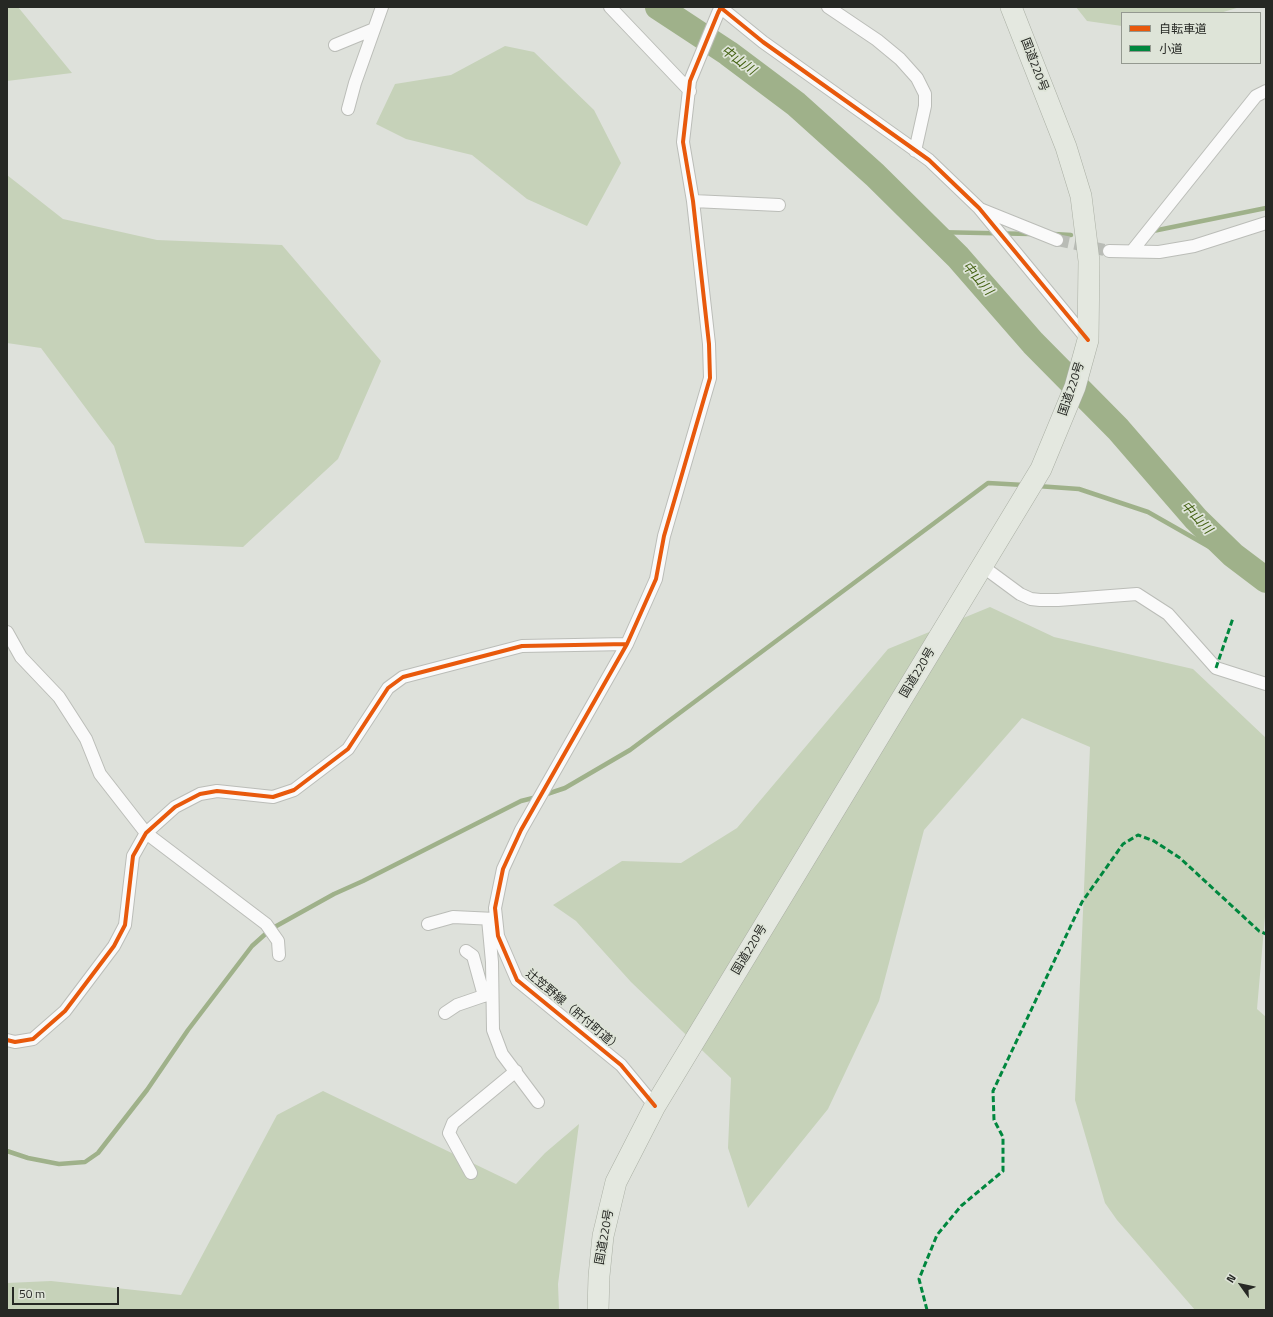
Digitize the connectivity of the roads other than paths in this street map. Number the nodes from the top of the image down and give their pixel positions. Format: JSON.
{"nodes":[{"id":1,"x":382,"y":7,"type":"edge"},
{"id":2,"x":610,"y":7,"type":"edge"},
{"id":3,"x":828,"y":7,"type":"edge"},
{"id":4,"x":1011,"y":7,"type":"edge"},
{"id":5,"x":720,"y":9,"type":"edge"},
{"id":6,"x":374,"y":30,"type":"junction"},
{"id":7,"x":335,"y":45,"type":"dead end"},
{"id":8,"x":690,"y":91,"type":"junction"},
{"id":9,"x":1266,"y":91,"type":"edge"},
{"id":10,"x":348,"y":109,"type":"dead end"},
{"id":11,"x":915,"y":151,"type":"junction"},
{"id":12,"x":693,"y":201,"type":"junction"},
{"id":13,"x":779,"y":205,"type":"dead end"},
{"id":14,"x":979,"y":208,"type":"junction"},
{"id":15,"x":1266,"y":224,"type":"edge"},
{"id":16,"x":1057,"y":240,"type":"tunnel mouth"},
{"id":17,"x":1109,"y":251,"type":"tunnel mouth"},
{"id":18,"x":1132,"y":251,"type":"junction"},
{"id":19,"x":1088,"y":340,"type":"junction"},
{"id":20,"x":982,"y":566,"type":"junction"},
{"id":21,"x":7,"y":632,"type":"edge"},
{"id":22,"x":627,"y":644,"type":"junction"},
{"id":23,"x":1266,"y":684,"type":"edge"},
{"id":24,"x":146,"y":832,"type":"junction"},
{"id":25,"x":492,"y":919,"type":"junction"},
{"id":26,"x":428,"y":924,"type":"dead end"},
{"id":27,"x":466,"y":951,"type":"dead end"},
{"id":28,"x":278,"y":955,"type":"dead end"},
{"id":29,"x":488,"y":994,"type":"junction"},
{"id":30,"x":445,"y":1013,"type":"dead end"},
{"id":31,"x":7,"y":1040,"type":"edge"},
{"id":32,"x":516,"y":1071,"type":"junction"},
{"id":33,"x":538,"y":1102,"type":"dead end"},
{"id":34,"x":655,"y":1106,"type":"junction"},
{"id":35,"x":471,"y":1173,"type":"dead end"},
{"id":36,"x":598,"y":1310,"type":"edge"}],
"edges":[{"from":1,"to":6,"type":"street"},
{"from":2,"to":8,"type":"street"},
{"from":3,"to":11,"type":"street"},
{"from":4,"to":19,"type":"highway","name":"国道220号"},
{"from":5,"to":8,"type":"street","name":"辻笠野線（肝付町道）"},
{"from":5,"to":11,"type":"street"},
{"from":6,"to":7,"type":"street"},
{"from":6,"to":10,"type":"street"},
{"from":8,"to":12,"type":"street","name":"辻笠野線（肝付町道）"},
{"from":9,"to":18,"type":"street"},
{"from":11,"to":14,"type":"street"},
{"from":12,"to":13,"type":"street"},
{"from":12,"to":22,"type":"street","name":"辻笠野線（肝付町道）"},
{"from":14,"to":16,"type":"street"},
{"from":14,"to":19,"type":"street"},
{"from":15,"to":18,"type":"street"},
{"from":17,"to":18,"type":"street"},
{"from":19,"to":20,"type":"highway","name":"国道220号"},
{"from":20,"to":23,"type":"street"},
{"from":20,"to":34,"type":"highway","name":"国道220号"},
{"from":21,"to":24,"type":"street"},
{"from":22,"to":24,"type":"street"},
{"from":22,"to":25,"type":"street","name":"辻笠野線（肝付町道）"},
{"from":24,"to":28,"type":"street"},
{"from":24,"to":31,"type":"street"},
{"from":25,"to":26,"type":"street"},
{"from":25,"to":29,"type":"street"},
{"from":25,"to":34,"type":"street","name":"辻笠野線（肝付町道）"},
{"from":27,"to":29,"type":"street"},
{"from":29,"to":30,"type":"street"},
{"from":29,"to":32,"type":"street"},
{"from":32,"to":33,"type":"street"},
{"from":32,"to":35,"type":"street"},
{"from":34,"to":36,"type":"highway","name":"国道220号"}]}
